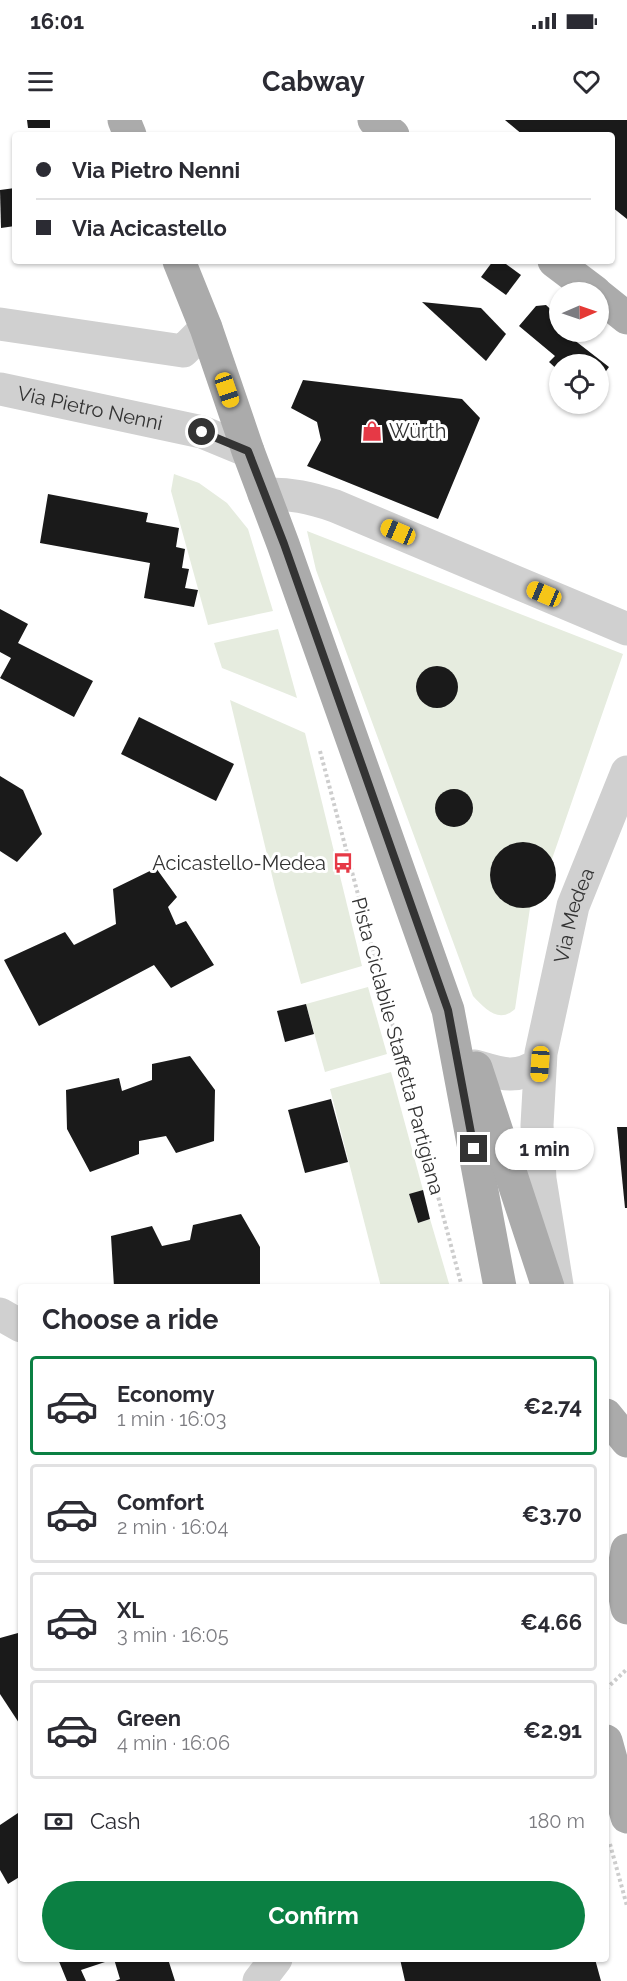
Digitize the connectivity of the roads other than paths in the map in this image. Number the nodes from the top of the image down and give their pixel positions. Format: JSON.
{"nodes":[{"id":1,"x":374,"y":120,"type":"edge"},
{"id":2,"x":389,"y":132,"type":"edge"},
{"id":3,"x":180,"y":264,"type":"edge"},
{"id":4,"x":559,"y":264,"type":"edge"},
{"id":5,"x":582,"y":282,"type":"edge"},
{"id":6,"x":609,"y":304,"type":"edge"},
{"id":7,"x":627,"y":318,"type":"edge"},
{"id":8,"x":0,"y":324,"type":"edge"},
{"id":9,"x":206,"y":328,"type":"junction"},
{"id":10,"x":0,"y":389,"type":"edge"},
{"id":11,"x":248,"y":451,"type":"junction"},
{"id":12,"x":264,"y":494,"type":"junction"},
{"id":13,"x":627,"y":629,"type":"edge"},
{"id":14,"x":627,"y":772,"type":"edge"},
{"id":15,"x":448,"y":1010,"type":"junction"},
{"id":16,"x":540,"y":1064,"type":"junction"},
{"id":17,"x":476,"y":1066,"type":"junction"},
{"id":18,"x":499,"y":1284,"type":"edge"},
{"id":19,"x":547,"y":1284,"type":"edge"},
{"id":20,"x":558,"y":1284,"type":"edge"},
{"id":21,"x":0,"y":1314,"type":"edge"},
{"id":22,"x":18,"y":1324,"type":"edge"},
{"id":23,"x":609,"y":1419,"type":"edge"},
{"id":24,"x":627,"y":1441,"type":"edge"},
{"id":25,"x":626,"y":1555,"type":"edge"},
{"id":26,"x":627,"y":1608,"type":"edge"},
{"id":27,"x":609,"y":1763,"type":"edge"},
{"id":28,"x":618,"y":1828,"type":"edge"},
{"id":29,"x":274,"y":1962,"type":"edge"},
{"id":30,"x":259,"y":1981,"type":"edge"}],
"edges":[{"from":1,"to":2,"type":"main road"},
{"from":3,"to":9,"type":"main road"},
{"from":4,"to":5,"type":"main road"},
{"from":6,"to":7,"type":"main road"},
{"from":8,"to":9,"type":"street"},
{"from":9,"to":11,"type":"main road"},
{"from":10,"to":11,"type":"street","name":"Via Pietro Nenni"},
{"from":11,"to":12,"type":"main road"},
{"from":12,"to":13,"type":"street"},
{"from":12,"to":15,"type":"main road"},
{"from":14,"to":16,"type":"street","name":"Via Medea"},
{"from":15,"to":17,"type":"main road"},
{"from":15,"to":18,"type":"main road"},
{"from":16,"to":17,"type":"street"},
{"from":16,"to":20,"type":"street","name":"Via Medea"},
{"from":17,"to":19,"type":"main road"},
{"from":21,"to":22,"type":"street"},
{"from":23,"to":24,"type":"main road"},
{"from":25,"to":26,"type":"main road"},
{"from":27,"to":28,"type":"main road"},
{"from":29,"to":30,"type":"street"}]}
